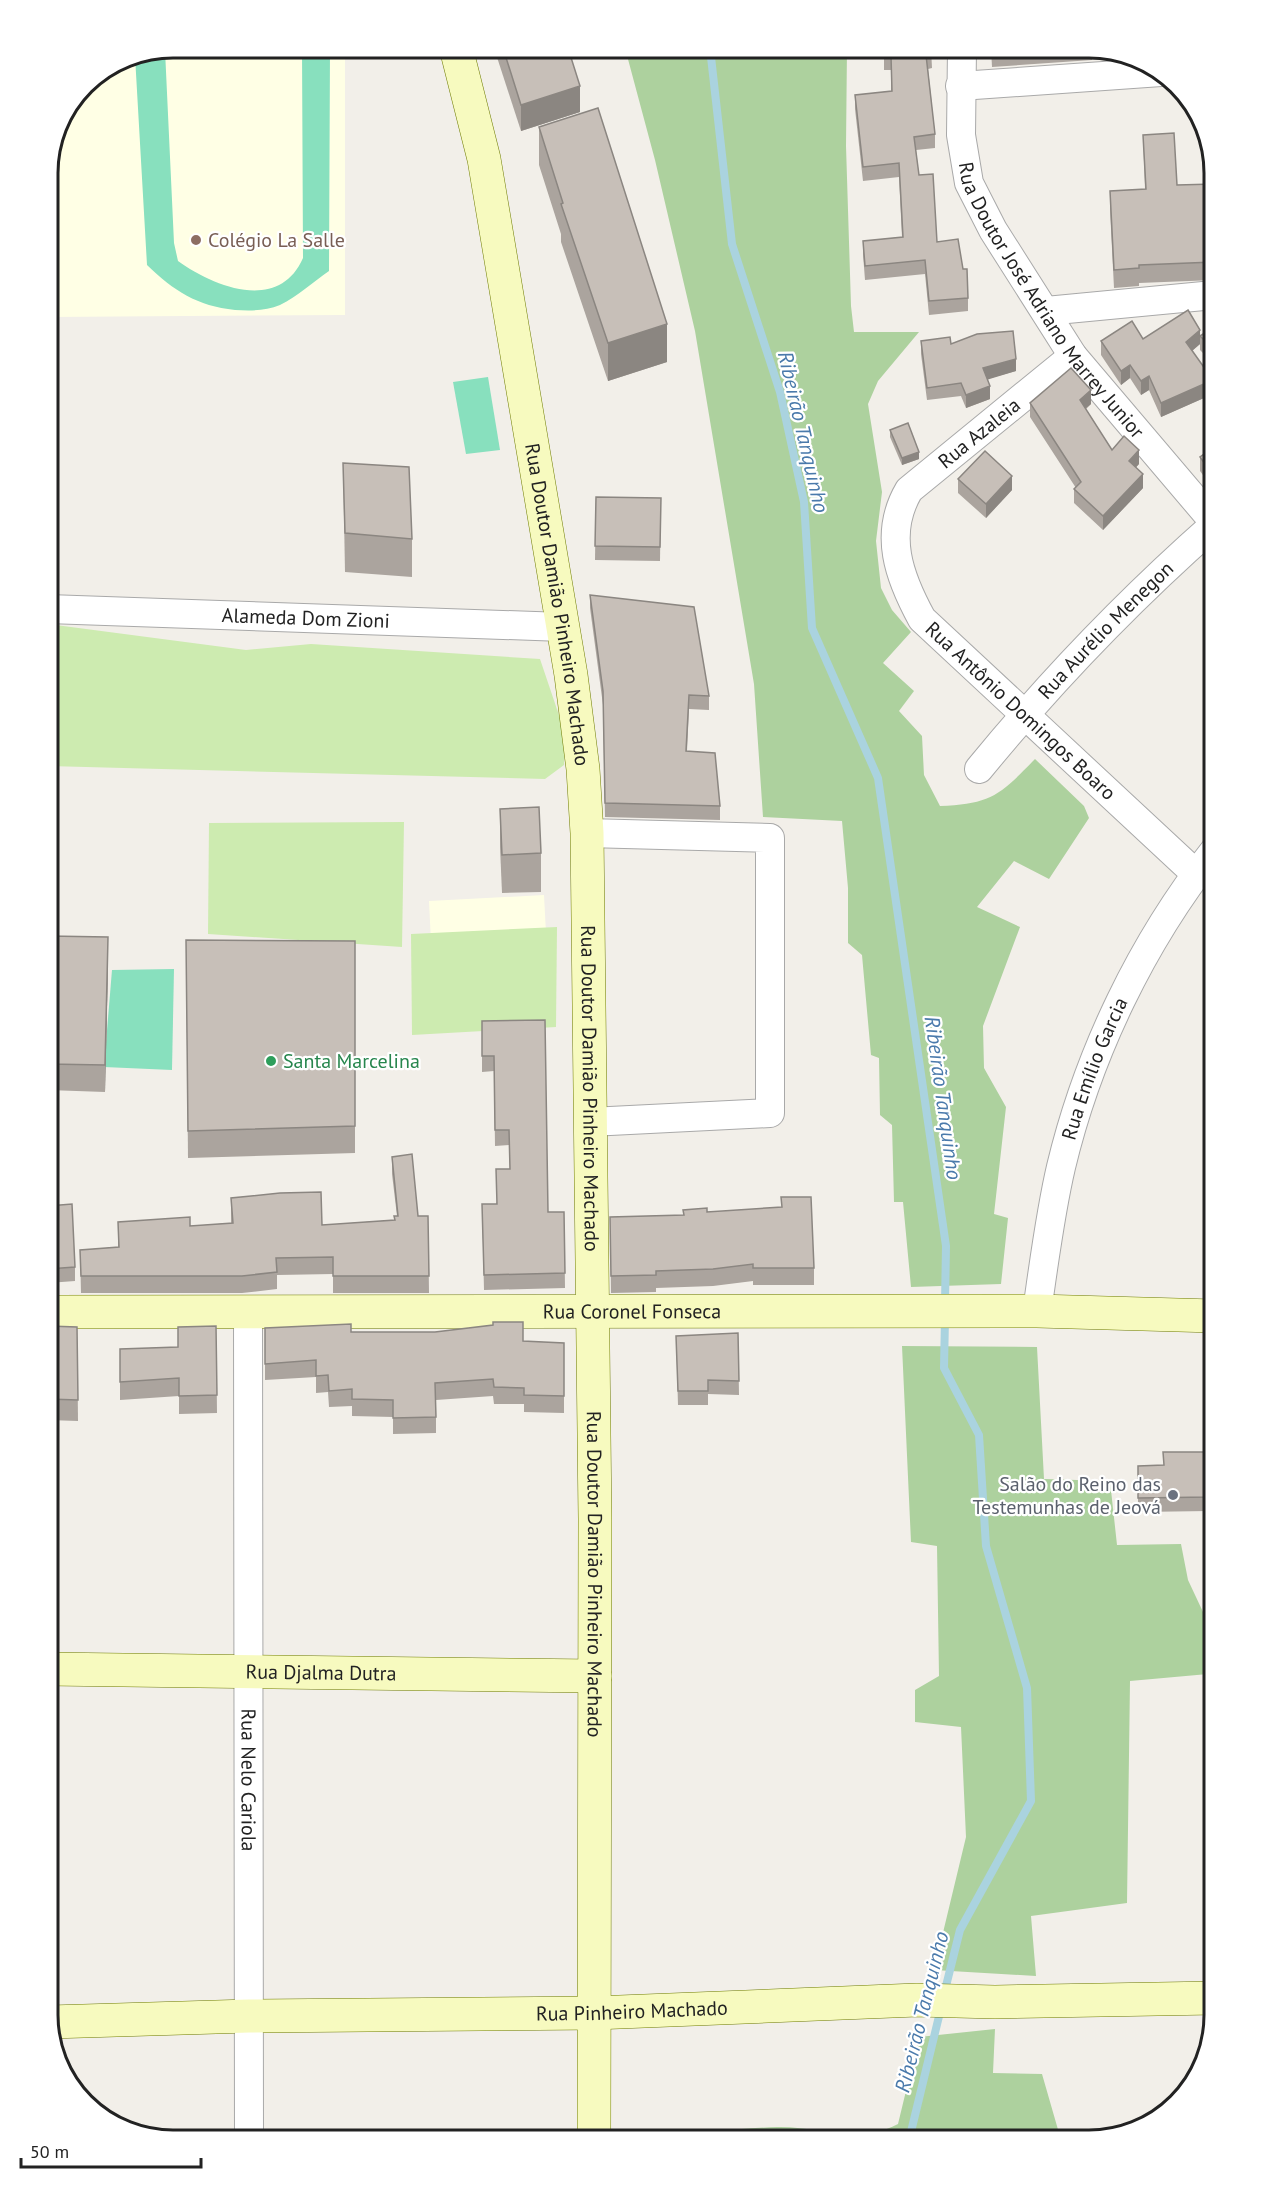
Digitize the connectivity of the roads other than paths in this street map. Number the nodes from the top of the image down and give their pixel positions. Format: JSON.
{"nodes":[{"id":1,"x":459,"y":58,"type":"edge"},
{"id":2,"x":961,"y":59,"type":"edge"},
{"id":3,"x":1145,"y":73,"type":"edge"},
{"id":4,"x":960,"y":86,"type":"junction"},
{"id":5,"x":1204,"y":296,"type":"edge"},
{"id":6,"x":1046,"y":311,"type":"junction"},
{"id":7,"x":1072,"y":356,"type":"junction"},
{"id":8,"x":1204,"y":512,"type":"edge"},
{"id":9,"x":895,"y":518,"type":"joint"},
{"id":10,"x":1204,"y":533,"type":"edge"},
{"id":11,"x":59,"y":609,"type":"edge"},
{"id":12,"x":563,"y":627,"type":"junction"},
{"id":13,"x":1024,"y":715,"type":"junction"},
{"id":14,"x":980,"y":770,"type":"dead end"},
{"id":15,"x":587,"y":833,"type":"junction"},
{"id":16,"x":1204,"y":864,"type":"edge"},
{"id":17,"x":1196,"y":874,"type":"junction"},
{"id":18,"x":590,"y":1122,"type":"junction"},
{"id":19,"x":594,"y":1311,"type":"junction"},
{"id":20,"x":1037,"y":1311,"type":"junction"},
{"id":21,"x":58,"y":1312,"type":"edge"},
{"id":22,"x":248,"y":1312,"type":"junction"},
{"id":23,"x":1204,"y":1316,"type":"edge"},
{"id":24,"x":58,"y":1669,"type":"edge"},
{"id":25,"x":248,"y":1673,"type":"junction"},
{"id":26,"x":595,"y":1676,"type":"junction"},
{"id":27,"x":1204,"y":1998,"type":"edge"},
{"id":28,"x":594,"y":2013,"type":"junction"},
{"id":29,"x":249,"y":2016,"type":"junction"},
{"id":30,"x":58,"y":2022,"type":"edge"},
{"id":31,"x":249,"y":2129,"type":"edge"},
{"id":32,"x":594,"y":2129,"type":"edge"}],
"edges":[{"from":1,"to":12,"type":"street","name":"Rua Doutor Damião Pinheiro Machado"},
{"from":2,"to":4,"type":"street","name":"Rua Doutor José Adriano Marrey Junior"},
{"from":3,"to":4,"type":"street"},
{"from":4,"to":6,"type":"street","name":"Rua Doutor José Adriano Marrey Junior"},
{"from":5,"to":6,"type":"street"},
{"from":6,"to":7,"type":"street","name":"Rua Doutor José Adriano Marrey Junior"},
{"from":7,"to":8,"type":"street","name":"Rua Doutor José Adriano Marrey Junior"},
{"from":7,"to":9,"type":"street","name":"Rua Azaleia"},
{"from":9,"to":13,"type":"street","name":"Rua Antônio Domingos Boaro"},
{"from":10,"to":13,"type":"street","name":"Rua Aurélio Menegon"},
{"from":11,"to":12,"type":"street","name":"Alameda Dom Zioni"},
{"from":12,"to":15,"type":"street","name":"Rua Doutor Damião Pinheiro Machado"},
{"from":13,"to":14,"type":"street","name":"Rua Aurélio Menegon"},
{"from":13,"to":17,"type":"street","name":"Rua Antônio Domingos Boaro"},
{"from":15,"to":18,"type":"street","name":"Rua Doutor Damião Pinheiro Machado"},
{"from":15,"to":18,"type":"street"},
{"from":16,"to":17,"type":"street","name":"Rua Emílio Garcia"},
{"from":17,"to":20,"type":"street","name":"Rua Emílio Garcia"},
{"from":18,"to":19,"type":"street","name":"Rua Doutor Damião Pinheiro Machado"},
{"from":19,"to":20,"type":"street","name":"Rua Coronel Fonseca"},
{"from":19,"to":22,"type":"street","name":"Rua Coronel Fonseca"},
{"from":19,"to":26,"type":"street","name":"Rua Doutor Damião Pinheiro Machado"},
{"from":20,"to":23,"type":"street","name":"Rua Coronel Fonseca"},
{"from":21,"to":22,"type":"street","name":"Rua Coronel Fonseca"},
{"from":22,"to":25,"type":"street","name":"Rua Nelo Cariola"},
{"from":24,"to":25,"type":"street","name":"Rua Djalma Dutra"},
{"from":25,"to":26,"type":"street","name":"Rua Djalma Dutra"},
{"from":25,"to":29,"type":"street","name":"Rua Nelo Cariola"},
{"from":26,"to":28,"type":"street","name":"Rua Doutor Damião Pinheiro Machado"},
{"from":27,"to":28,"type":"street","name":"Rua Pinheiro Machado"},
{"from":28,"to":29,"type":"street","name":"Rua Pinheiro Machado"},
{"from":28,"to":32,"type":"street","name":"Rua Doutor Damião Pinheiro Machado"},
{"from":29,"to":30,"type":"street","name":"Rua Pinheiro Machado"},
{"from":29,"to":31,"type":"street","name":"Rua Nelo Cariola"}]}
